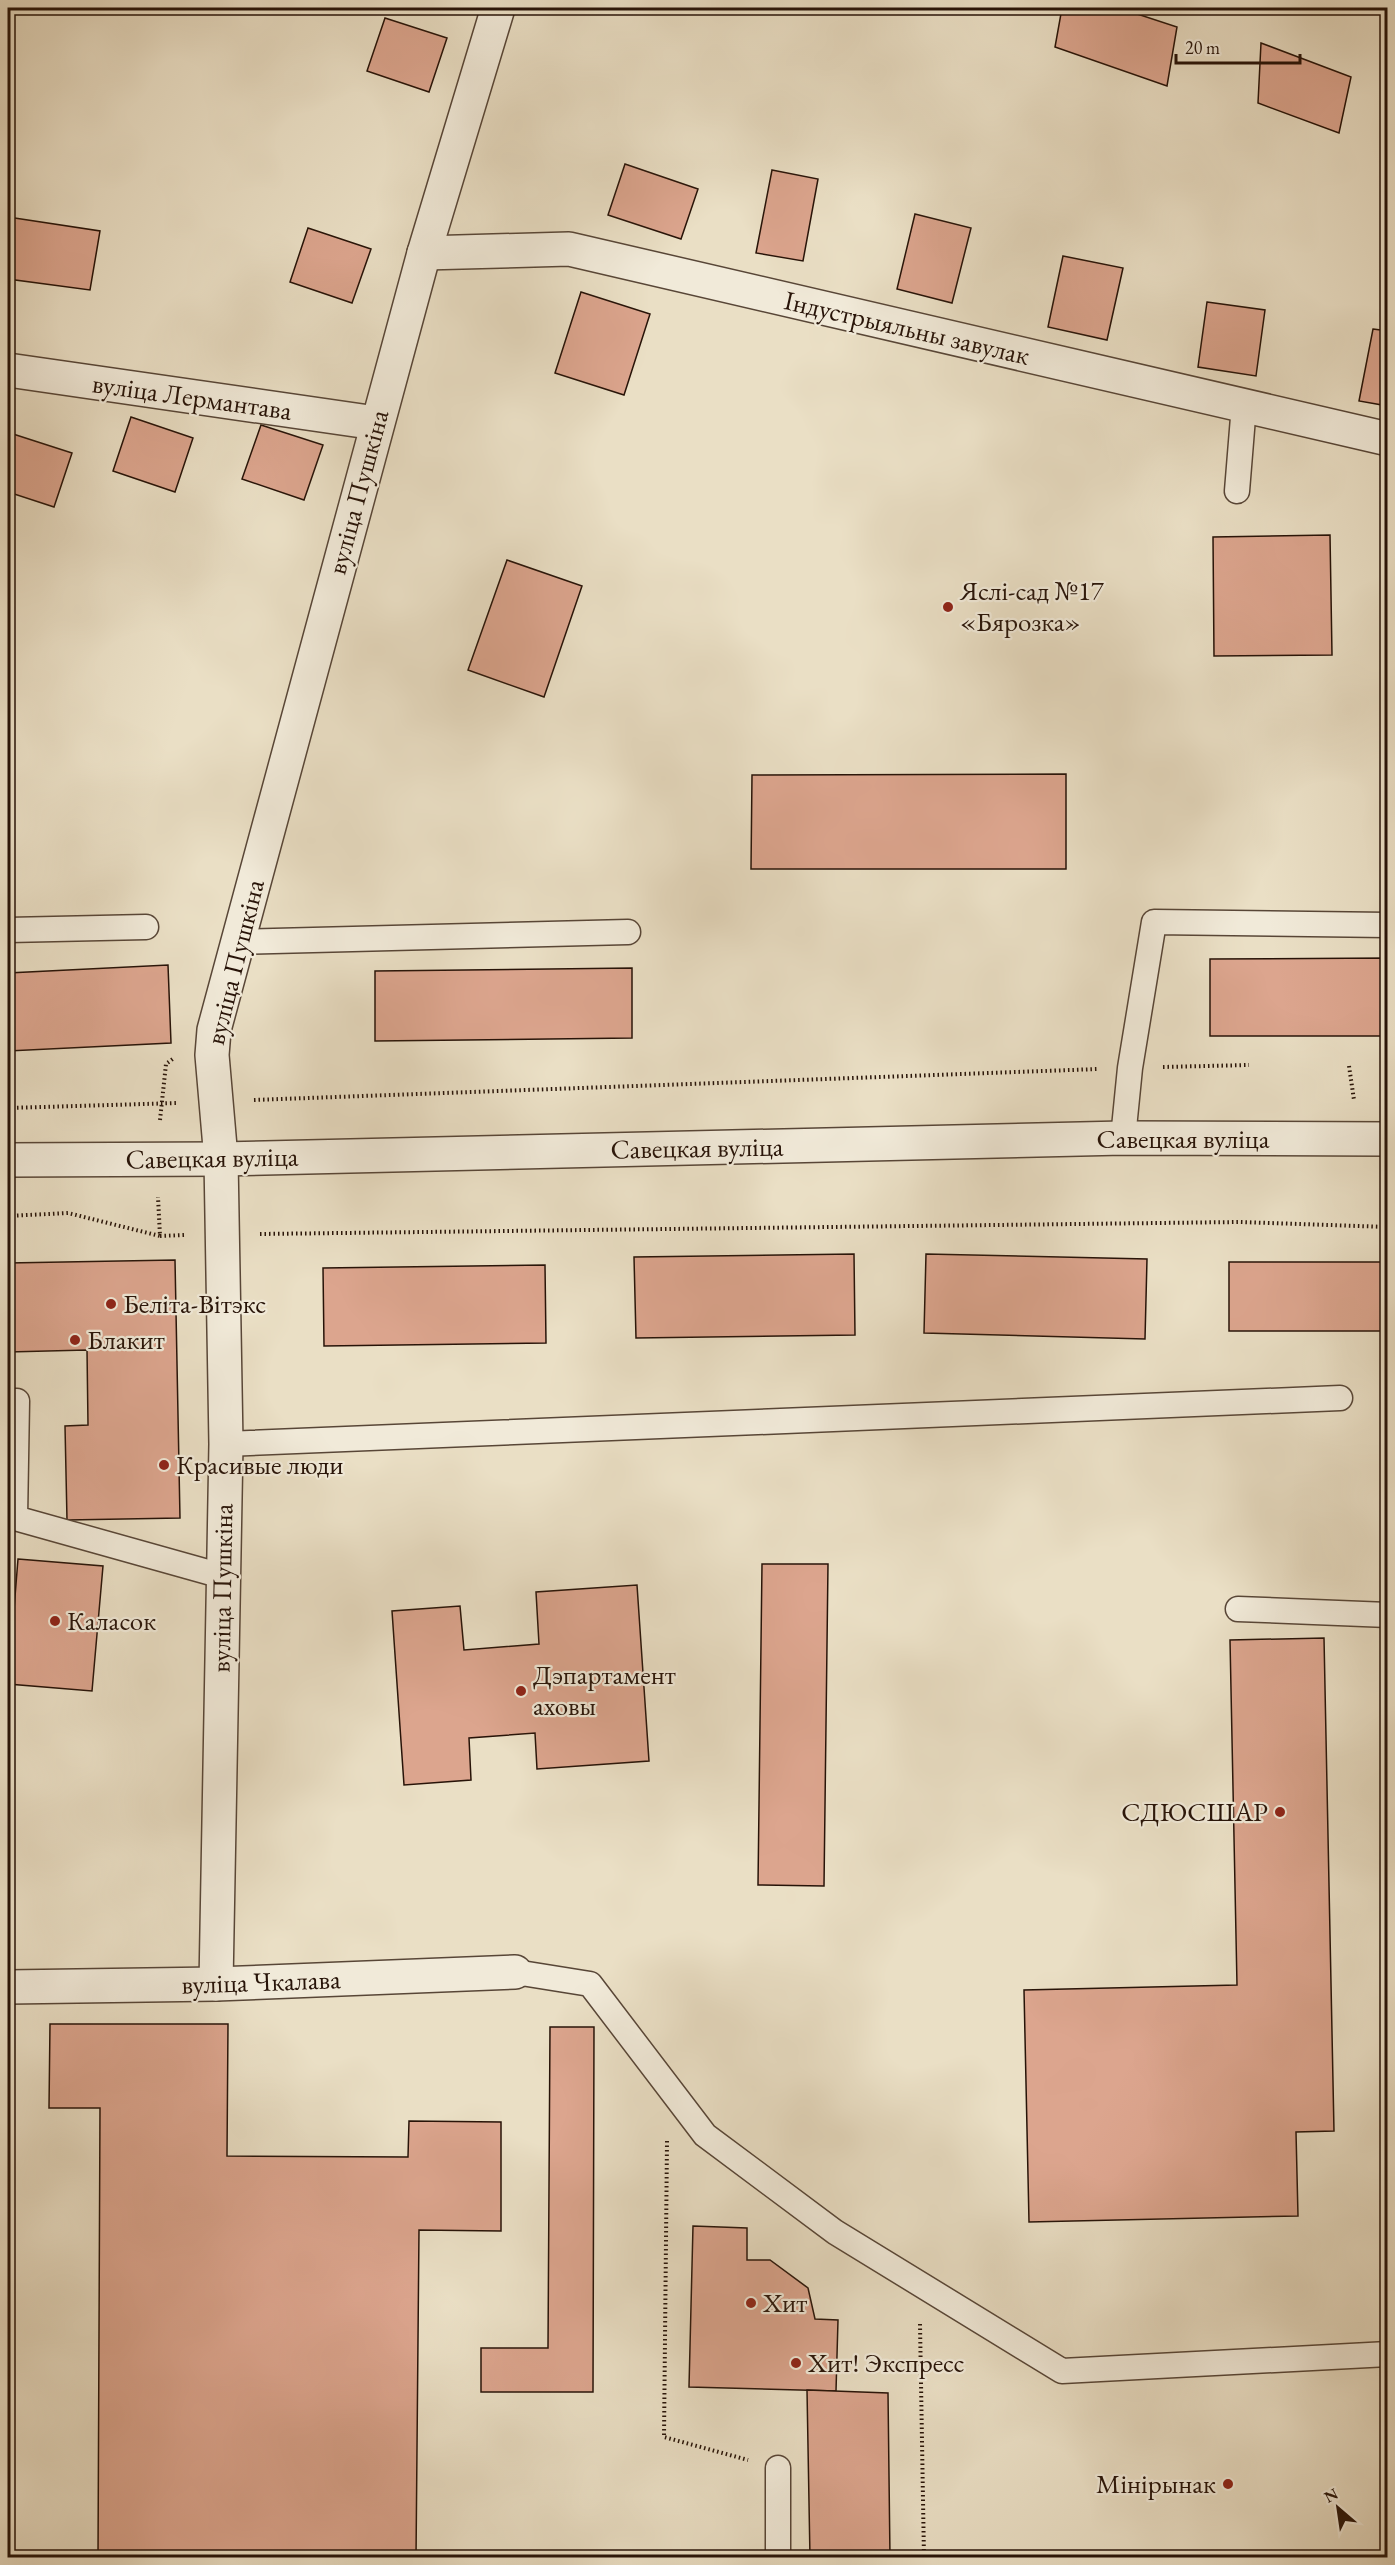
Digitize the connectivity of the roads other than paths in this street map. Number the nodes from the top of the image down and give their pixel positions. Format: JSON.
{"nodes":[{"id":1,"x":498,"y":8,"type":"edge"},
{"id":2,"x":424,"y":253,"type":"junction"},
{"id":3,"x":8,"y":370,"type":"edge"},
{"id":4,"x":1244,"y":405,"type":"junction"},
{"id":5,"x":376,"y":423,"type":"junction"},
{"id":6,"x":1388,"y":439,"type":"edge"},
{"id":7,"x":1237,"y":491,"type":"dead end"},
{"id":8,"x":1388,"y":925,"type":"edge"},
{"id":9,"x":146,"y":927,"type":"dead end"},
{"id":10,"x":8,"y":930,"type":"edge"},
{"id":11,"x":628,"y":932,"type":"dead end"},
{"id":12,"x":238,"y":942,"type":"junction"},
{"id":13,"x":1123,"y":1138,"type":"junction"},
{"id":14,"x":1388,"y":1139,"type":"edge"},
{"id":15,"x":221,"y":1158,"type":"junction"},
{"id":16,"x":8,"y":1160,"type":"edge"},
{"id":17,"x":1340,"y":1398,"type":"dead end"},
{"id":18,"x":8,"y":1401,"type":"edge"},
{"id":19,"x":226,"y":1444,"type":"junction"},
{"id":20,"x":222,"y":1576,"type":"junction"},
{"id":21,"x":1238,"y":1609,"type":"dead end"},
{"id":22,"x":1388,"y":1615,"type":"edge"},
{"id":23,"x":515,"y":1972,"type":"joint"},
{"id":24,"x":216,"y":1984,"type":"junction"},
{"id":25,"x":8,"y":1987,"type":"edge"},
{"id":26,"x":1388,"y":2354,"type":"edge"},
{"id":27,"x":778,"y":2468,"type":"road end"},
{"id":28,"x":778,"y":2558,"type":"edge"}],
"edges":[{"from":1,"to":2,"type":"street","name":"вуліца Пушкіна"},
{"from":2,"to":4,"type":"street","name":"Індустрыяльны завулак"},
{"from":2,"to":5,"type":"street","name":"вуліца Пушкіна"},
{"from":3,"to":5,"type":"street","name":"вуліца Лермантава"},
{"from":4,"to":6,"type":"street","name":"Індустрыяльны завулак"},
{"from":4,"to":7,"type":"lane"},
{"from":5,"to":12,"type":"street","name":"вуліца Пушкіна"},
{"from":8,"to":13,"type":"lane"},
{"from":9,"to":10,"type":"lane"},
{"from":11,"to":12,"type":"lane"},
{"from":12,"to":15,"type":"street","name":"вуліца Пушкіна"},
{"from":13,"to":14,"type":"street","name":"Савецкая вуліца"},
{"from":13,"to":15,"type":"street","name":"Савецкая вуліца"},
{"from":15,"to":16,"type":"street","name":"Савецкая вуліца"},
{"from":15,"to":19,"type":"street","name":"вуліца Пушкіна"},
{"from":17,"to":19,"type":"lane"},
{"from":18,"to":20,"type":"lane"},
{"from":19,"to":20,"type":"street","name":"вуліца Пушкіна"},
{"from":20,"to":24,"type":"street","name":"вуліца Пушкіна"},
{"from":21,"to":22,"type":"lane"},
{"from":23,"to":24,"type":"street","name":"вуліца Чкалава"},
{"from":23,"to":26,"type":"lane"},
{"from":24,"to":25,"type":"street","name":"вуліца Чкалава"},
{"from":27,"to":28,"type":"lane"}]}
